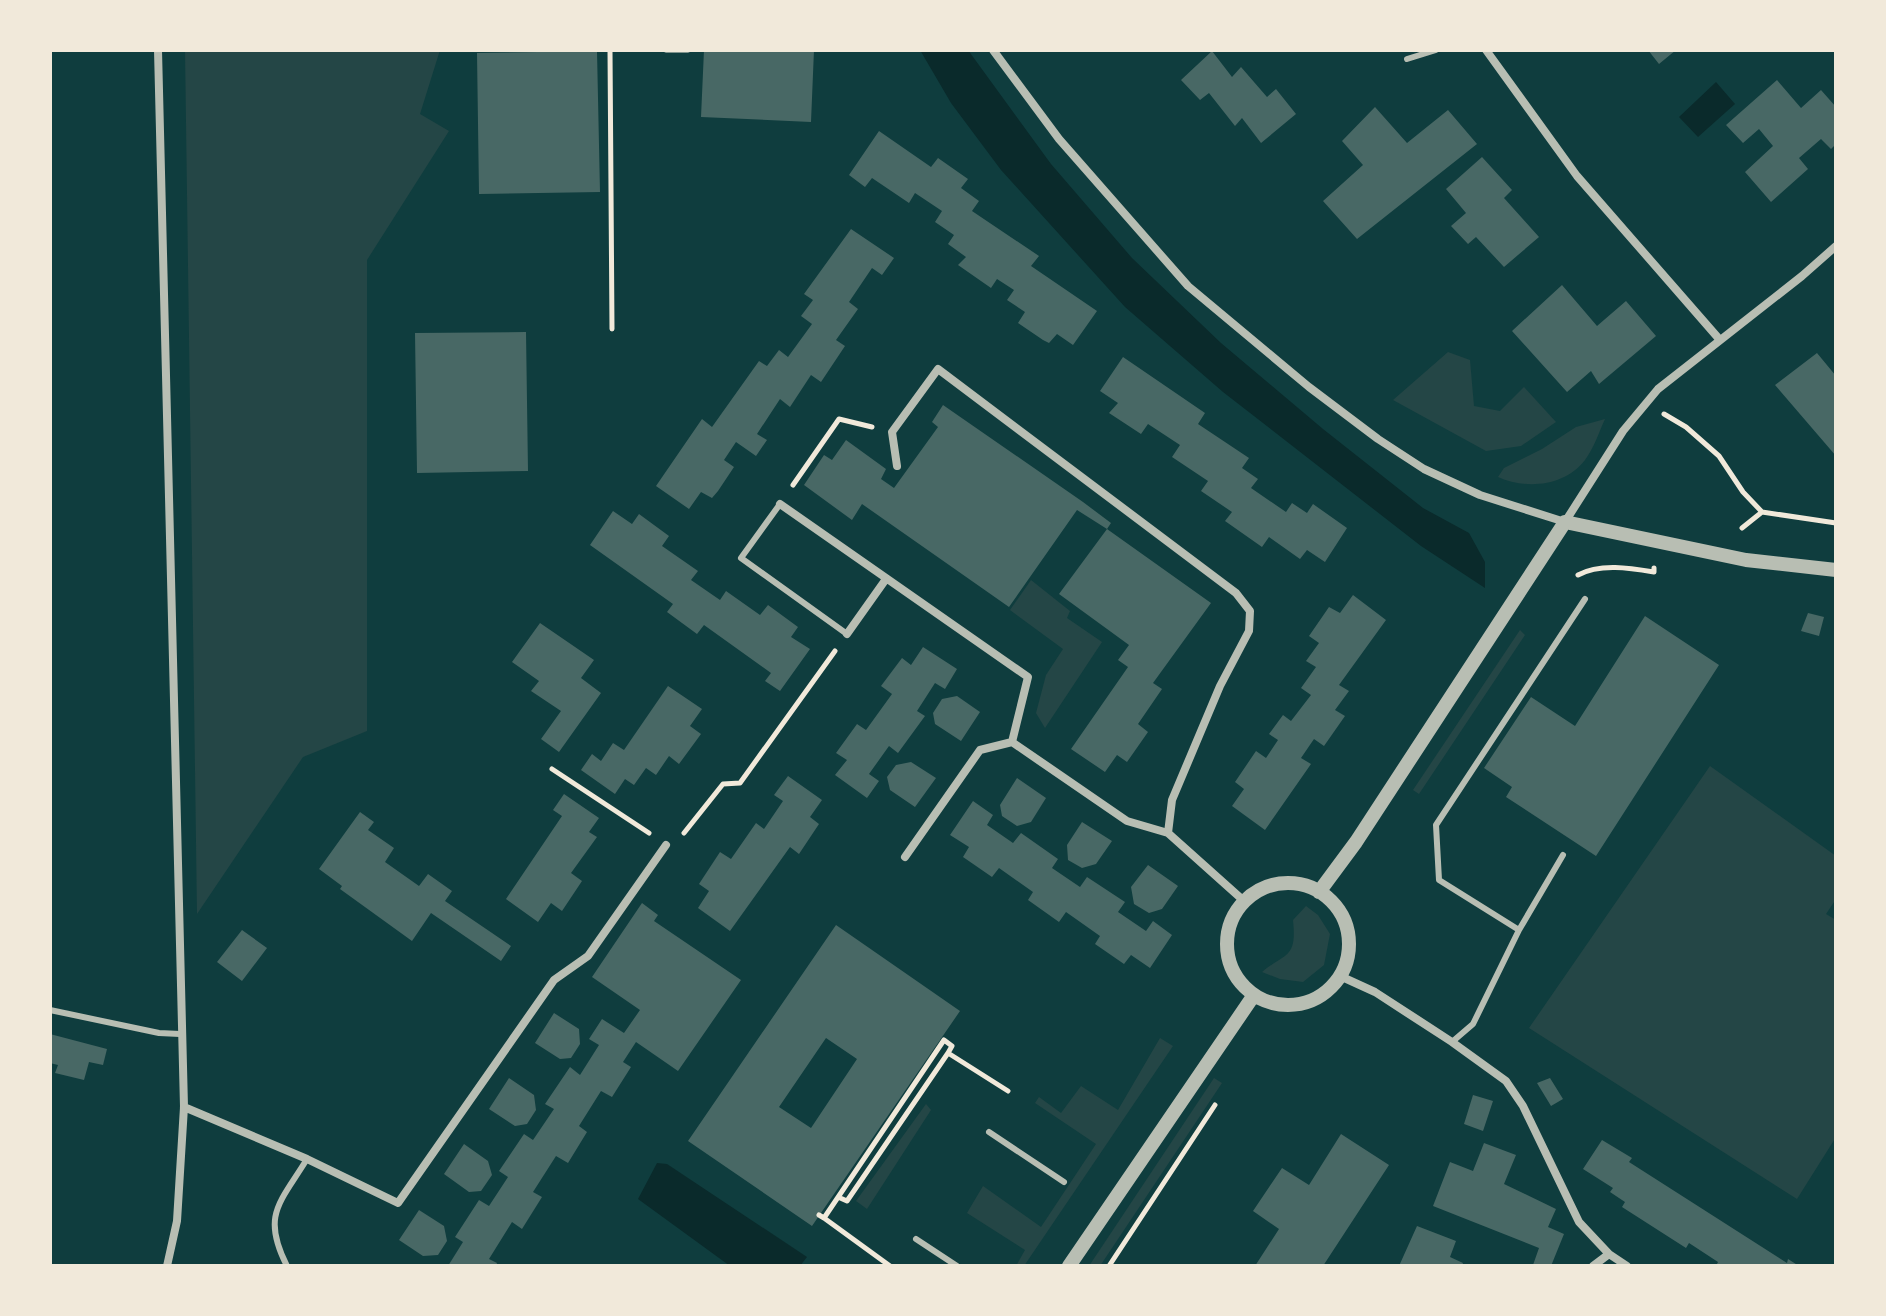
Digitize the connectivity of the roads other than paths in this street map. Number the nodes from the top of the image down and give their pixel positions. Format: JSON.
{"nodes":[{"id":1,"x":158,"y":50,"type":"edge"},
{"id":2,"x":993,"y":50,"type":"edge"},
{"id":3,"x":1436,"y":50,"type":"edge"},
{"id":4,"x":1486,"y":50,"type":"edge"},
{"id":5,"x":1407,"y":59,"type":"dead end"},
{"id":6,"x":1836,"y":246,"type":"edge"},
{"id":7,"x":1720,"y":340,"type":"junction"},
{"id":8,"x":897,"y":466,"type":"dead end"},
{"id":9,"x":780,"y":504,"type":"joint"},
{"id":10,"x":1565,"y":522,"type":"junction"},
{"id":11,"x":1836,"y":570,"type":"edge"},
{"id":12,"x":886,"y":579,"type":"junction"},
{"id":13,"x":1585,"y":599,"type":"dead end"},
{"id":14,"x":847,"y":634,"type":"joint"},
{"id":15,"x":1012,"y":742,"type":"junction"},
{"id":16,"x":1168,"y":833,"type":"junction"},
{"id":17,"x":666,"y":845,"type":"road end"},
{"id":18,"x":1563,"y":855,"type":"dead end"},
{"id":19,"x":905,"y":857,"type":"dead end"},
{"id":20,"x":1319,"y":892,"type":"junction"},
{"id":21,"x":1244,"y":901,"type":"junction"},
{"id":22,"x":1519,"y":930,"type":"junction"},
{"id":23,"x":1340,"y":976,"type":"junction"},
{"id":24,"x":1254,"y":995,"type":"junction"},
{"id":25,"x":50,"y":1010,"type":"edge"},
{"id":26,"x":180,"y":1034,"type":"junction"},
{"id":27,"x":1452,"y":1042,"type":"junction"},
{"id":28,"x":184,"y":1107,"type":"junction"},
{"id":29,"x":989,"y":1132,"type":"dead end"},
{"id":30,"x":307,"y":1159,"type":"junction"},
{"id":31,"x":1064,"y":1182,"type":"dead end"},
{"id":32,"x":916,"y":1239,"type":"dead end"},
{"id":33,"x":1609,"y":1254,"type":"junction"},
{"id":34,"x":167,"y":1266,"type":"edge"},
{"id":35,"x":287,"y":1266,"type":"edge"},
{"id":36,"x":957,"y":1266,"type":"edge"},
{"id":37,"x":1069,"y":1266,"type":"edge"},
{"id":38,"x":1593,"y":1266,"type":"edge"},
{"id":39,"x":1627,"y":1266,"type":"edge"}],
"edges":[{"from":1,"to":26,"type":"street"},
{"from":2,"to":10,"type":"street"},
{"from":3,"to":5,"type":"lane"},
{"from":4,"to":7,"type":"street"},
{"from":6,"to":7,"type":"street"},
{"from":7,"to":10,"type":"street"},
{"from":8,"to":16,"type":"street"},
{"from":9,"to":12,"type":"street"},
{"from":9,"to":14,"type":"lane"},
{"from":10,"to":11,"type":"street"},
{"from":10,"to":20,"type":"street"},
{"from":12,"to":14,"type":"street"},
{"from":12,"to":15,"type":"street"},
{"from":13,"to":22,"type":"lane"},
{"from":15,"to":16,"type":"street"},
{"from":15,"to":19,"type":"street"},
{"from":16,"to":21,"type":"street"},
{"from":17,"to":30,"type":"street"},
{"from":18,"to":22,"type":"lane"},
{"from":20,"to":21,"type":"street"},
{"from":20,"to":23,"type":"street"},
{"from":21,"to":24,"type":"street"},
{"from":22,"to":27,"type":"lane"},
{"from":23,"to":24,"type":"street"},
{"from":23,"to":27,"type":"street"},
{"from":24,"to":37,"type":"street"},
{"from":25,"to":26,"type":"lane"},
{"from":26,"to":28,"type":"street"},
{"from":27,"to":33,"type":"street"},
{"from":28,"to":30,"type":"street"},
{"from":28,"to":34,"type":"street"},
{"from":29,"to":31,"type":"lane"},
{"from":30,"to":35,"type":"lane"},
{"from":32,"to":36,"type":"lane"},
{"from":33,"to":38,"type":"street"},
{"from":33,"to":39,"type":"street"}]}
